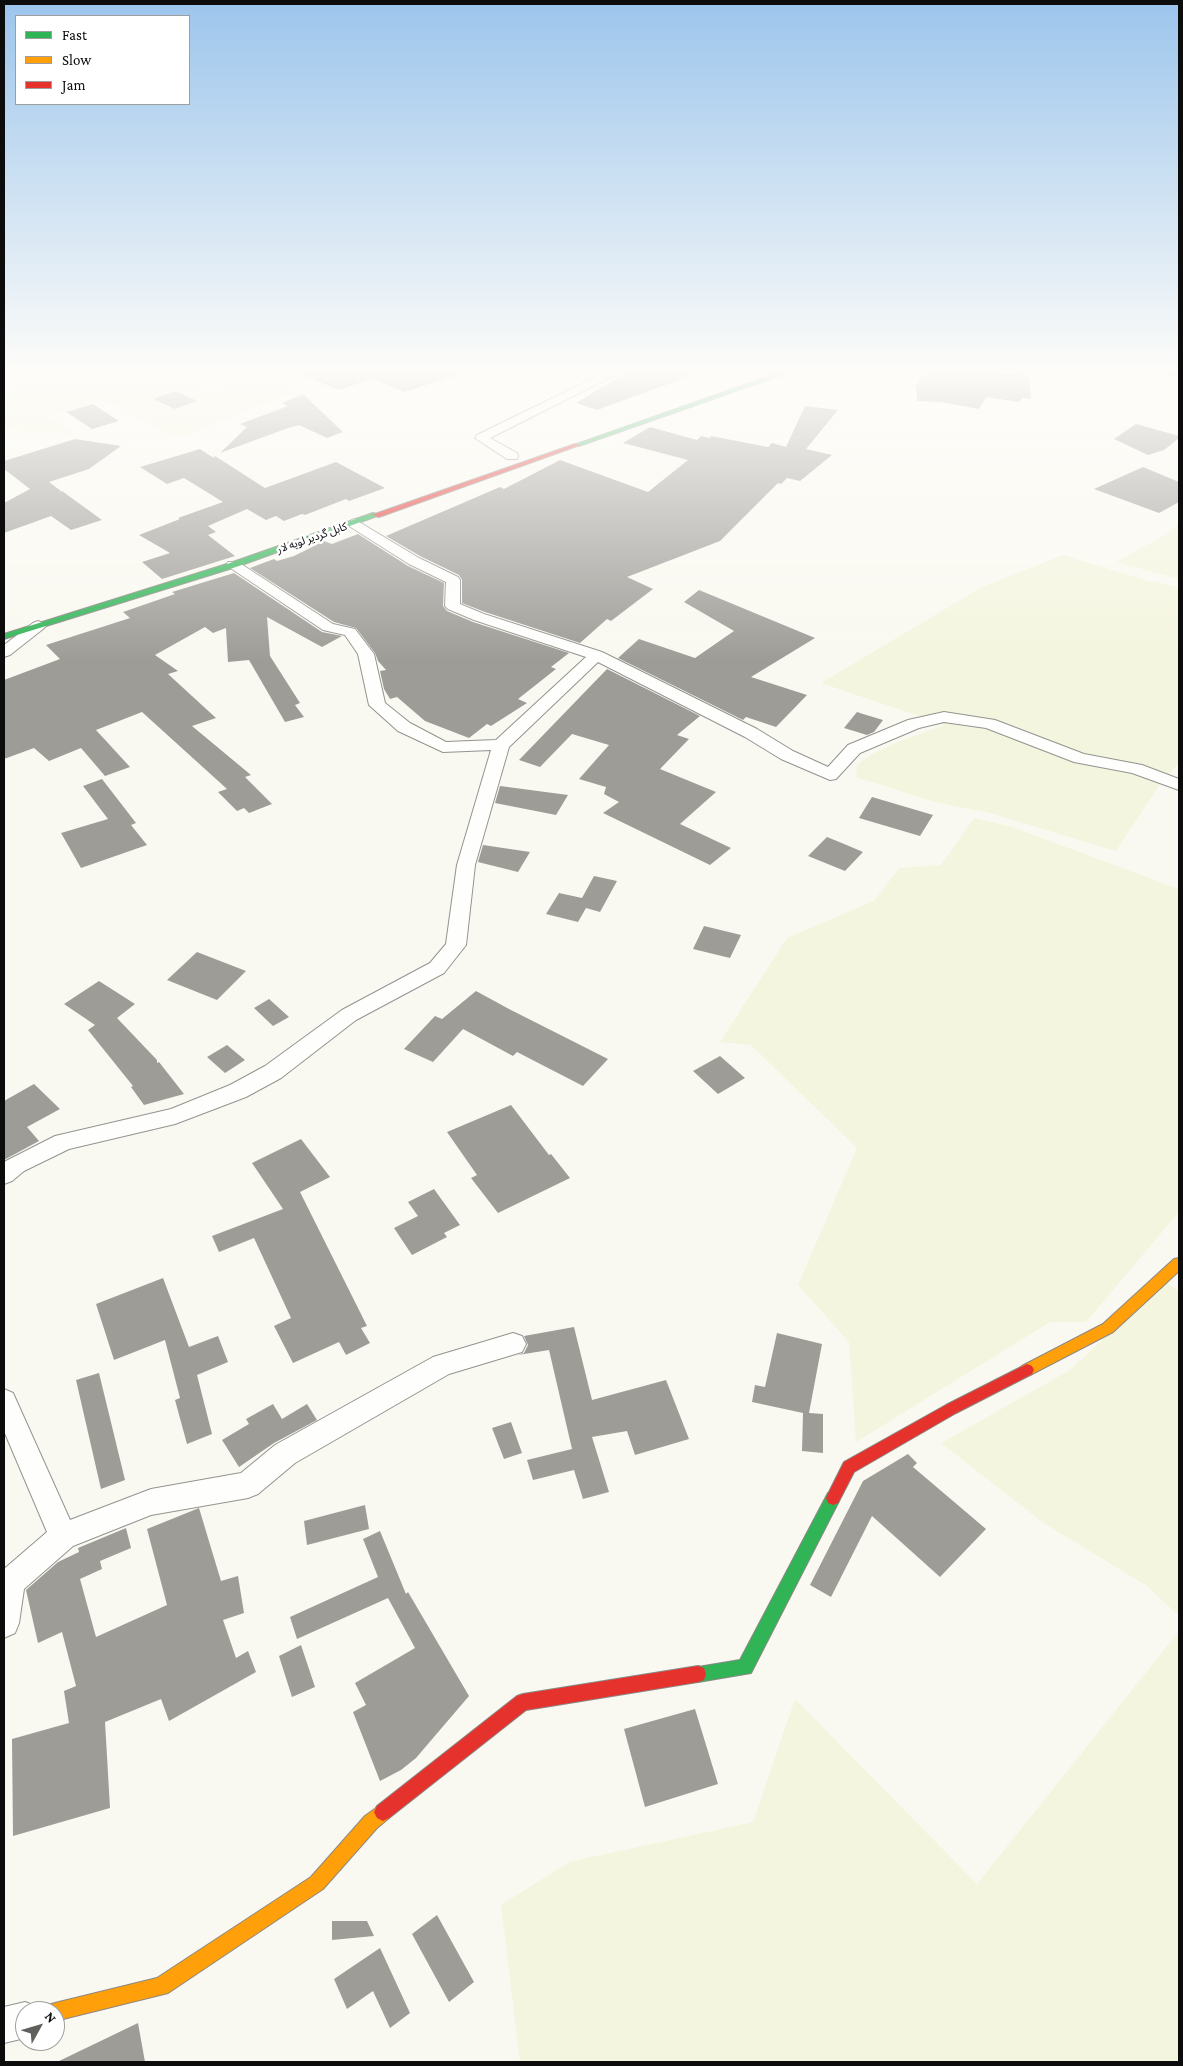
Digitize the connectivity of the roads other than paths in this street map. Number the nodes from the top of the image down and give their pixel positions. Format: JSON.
{"nodes":[{"id":1,"x":476,"y":468,"type":"edge"},
{"id":2,"x":511,"y":468,"type":"edge"},
{"id":3,"x":365,"y":506,"type":"dead end"},
{"id":4,"x":354,"y":523,"type":"junction"},
{"id":5,"x":233,"y":565,"type":"junction"},
{"id":6,"x":72,"y":603,"type":"dead end"},
{"id":7,"x":4,"y":626,"type":"edge"},
{"id":8,"x":38,"y":626,"type":"junction"},
{"id":9,"x":4,"y":637,"type":"edge"},
{"id":10,"x":4,"y":652,"type":"edge"},
{"id":11,"x":596,"y":655,"type":"junction"},
{"id":12,"x":501,"y":745,"type":"junction"},
{"id":13,"x":1179,"y":785,"type":"edge"},
{"id":14,"x":4,"y":1175,"type":"edge"},
{"id":15,"x":1179,"y":1264,"type":"edge"},
{"id":16,"x":513,"y":1344,"type":"dead end"},
{"id":17,"x":4,"y":1401,"type":"edge"},
{"id":18,"x":63,"y":1536,"type":"junction"},
{"id":19,"x":4,"y":1623,"type":"edge"},
{"id":20,"x":65,"y":2010,"type":"edge"}],
"edges":[{"from":1,"to":3,"type":"main road"},
{"from":2,"to":4,"type":"main road","name":"کابل گردیز لویه لار"},
{"from":4,"to":5,"type":"main road","name":"کابل گردیز لویه لار"},
{"from":4,"to":11,"type":"street"},
{"from":5,"to":8,"type":"main road","name":"کابل گردیز لویه لار"},
{"from":5,"to":12,"type":"street"},
{"from":6,"to":7,"type":"main road"},
{"from":8,"to":9,"type":"main road","name":"کابل گردیز لویه لار"},
{"from":8,"to":10,"type":"street"},
{"from":11,"to":12,"type":"street"},
{"from":11,"to":13,"type":"street"},
{"from":12,"to":14,"type":"street"},
{"from":15,"to":20,"type":"main road"},
{"from":16,"to":18,"type":"street"},
{"from":17,"to":18,"type":"street"},
{"from":18,"to":19,"type":"street"}]}
